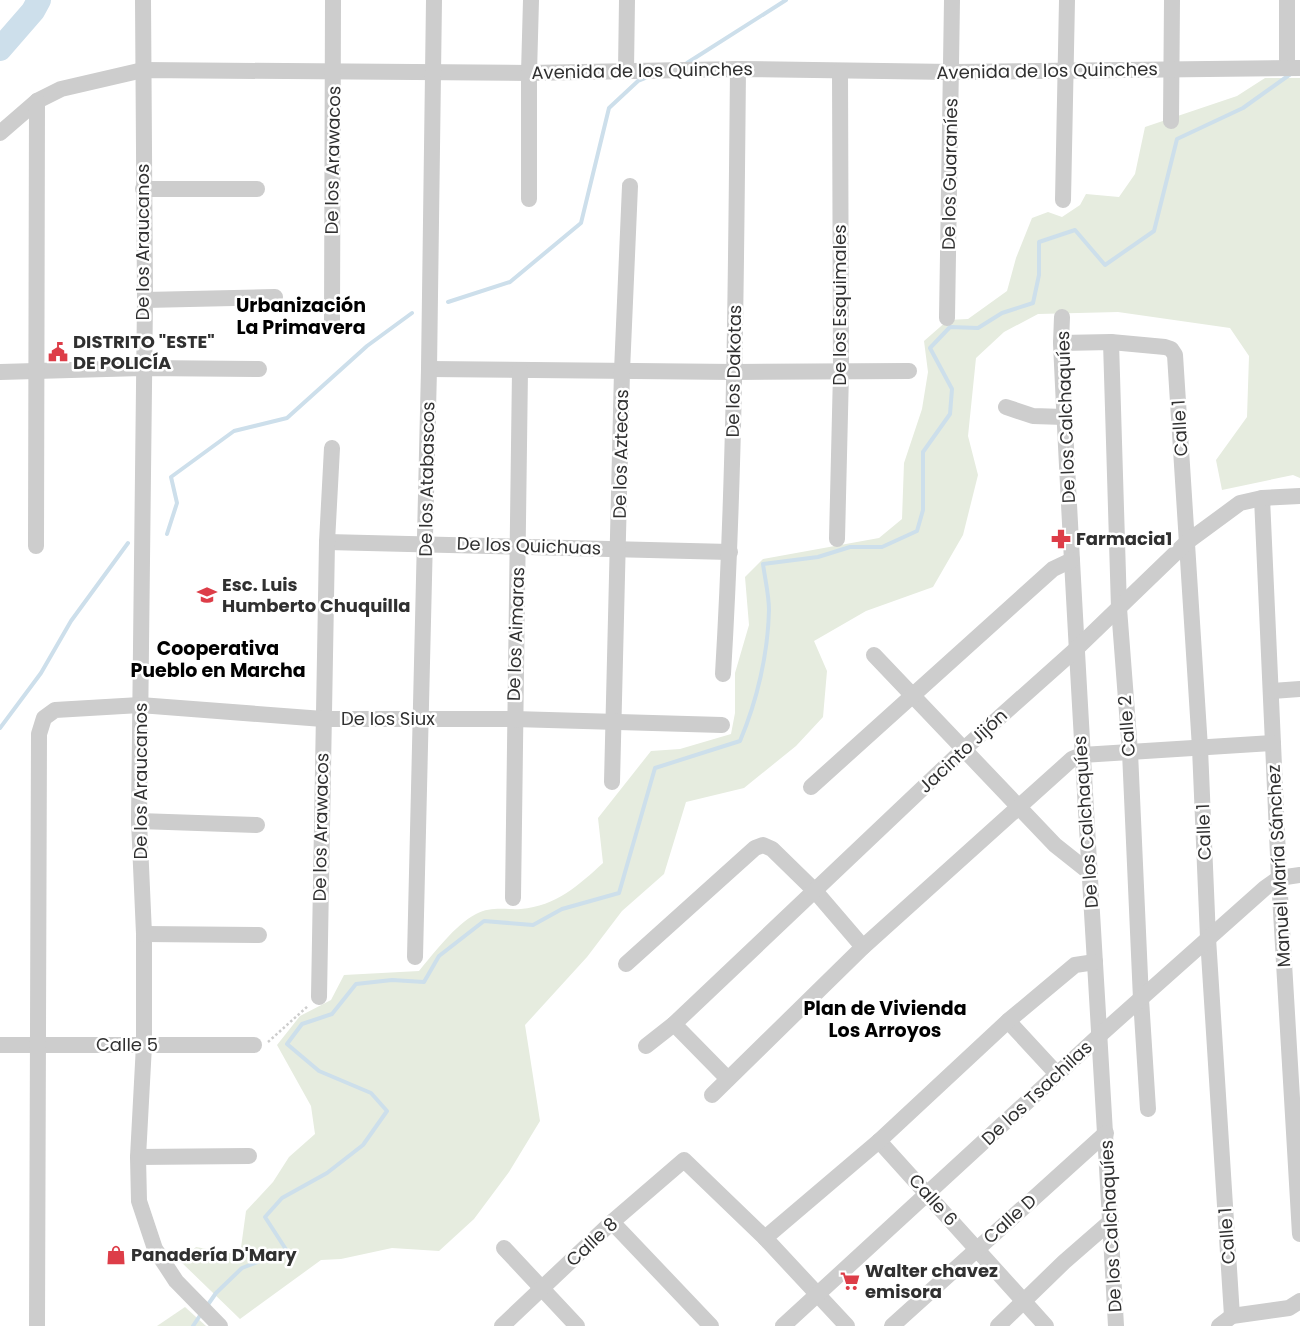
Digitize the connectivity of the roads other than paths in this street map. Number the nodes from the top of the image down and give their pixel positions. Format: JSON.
{"nodes":[{"id":1,"x":143,"y":0,"type":"edge"},
{"id":2,"x":333,"y":0,"type":"edge"},
{"id":3,"x":434,"y":0,"type":"edge"},
{"id":4,"x":531,"y":0,"type":"edge"},
{"id":5,"x":627,"y":0,"type":"edge"},
{"id":6,"x":952,"y":0,"type":"edge"},
{"id":7,"x":1067,"y":0,"type":"edge"},
{"id":8,"x":1172,"y":0,"type":"edge"},
{"id":9,"x":1287,"y":0,"type":"edge"},
{"id":10,"x":738,"y":68,"type":"junction"},
{"id":11,"x":1294,"y":68,"type":"edge"},
{"id":12,"x":1066,"y":69,"type":"junction"},
{"id":13,"x":1172,"y":69,"type":"junction"},
{"id":14,"x":143,"y":70,"type":"junction"},
{"id":15,"x":334,"y":70,"type":"junction"},
{"id":16,"x":626,"y":70,"type":"junction"},
{"id":17,"x":432,"y":71,"type":"junction"},
{"id":18,"x":840,"y":71,"type":"junction"},
{"id":19,"x":952,"y":72,"type":"junction"},
{"id":20,"x":529,"y":73,"type":"junction"},
{"id":21,"x":36,"y":101,"type":"junction"},
{"id":22,"x":1171,"y":121,"type":"dead end"},
{"id":23,"x":0,"y":132,"type":"edge"},
{"id":24,"x":630,"y":186,"type":"dead end"},
{"id":25,"x":143,"y":189,"type":"junction"},
{"id":26,"x":257,"y":189,"type":"dead end"},
{"id":27,"x":529,"y":199,"type":"dead end"},
{"id":28,"x":1063,"y":200,"type":"dead end"},
{"id":29,"x":275,"y":297,"type":"dead end"},
{"id":30,"x":145,"y":300,"type":"junction"},
{"id":31,"x":1062,"y":317,"type":"dead end"},
{"id":32,"x":947,"y":318,"type":"dead end"},
{"id":33,"x":332,"y":320,"type":"dead end"},
{"id":34,"x":1111,"y":342,"type":"junction"},
{"id":35,"x":1061,"y":343,"type":"junction"},
{"id":36,"x":142,"y":368,"type":"junction"},
{"id":37,"x":259,"y":369,"type":"dead end"},
{"id":38,"x":429,"y":370,"type":"junction"},
{"id":39,"x":520,"y":370,"type":"junction"},
{"id":40,"x":38,"y":371,"type":"junction"},
{"id":41,"x":622,"y":371,"type":"junction"},
{"id":42,"x":910,"y":371,"type":"dead end"},
{"id":43,"x":0,"y":372,"type":"edge"},
{"id":44,"x":735,"y":372,"type":"junction"},
{"id":45,"x":841,"y":372,"type":"junction"},
{"id":46,"x":1006,"y":407,"type":"dead end"},
{"id":47,"x":1064,"y":416,"type":"junction"},
{"id":48,"x":332,"y":448,"type":"dead end"},
{"id":49,"x":1300,"y":496,"type":"edge"},
{"id":50,"x":1262,"y":498,"type":"junction"},
{"id":51,"x":837,"y":539,"type":"dead end"},
{"id":52,"x":327,"y":542,"type":"junction"},
{"id":53,"x":1187,"y":542,"type":"junction"},
{"id":54,"x":426,"y":543,"type":"junction"},
{"id":55,"x":519,"y":545,"type":"junction"},
{"id":56,"x":36,"y":546,"type":"dead end"},
{"id":57,"x":618,"y":548,"type":"junction"},
{"id":58,"x":730,"y":552,"type":"junction"},
{"id":59,"x":1072,"y":560,"type":"junction"},
{"id":60,"x":1119,"y":608,"type":"junction"},
{"id":61,"x":1075,"y":650,"type":"junction"},
{"id":62,"x":874,"y":655,"type":"dead end"},
{"id":63,"x":723,"y":674,"type":"dead end"},
{"id":64,"x":1300,"y":689,"type":"edge"},
{"id":65,"x":1272,"y":691,"type":"junction"},
{"id":66,"x":913,"y":696,"type":"junction"},
{"id":67,"x":140,"y":705,"type":"junction"},
{"id":68,"x":323,"y":719,"type":"junction"},
{"id":69,"x":420,"y":719,"type":"junction"},
{"id":70,"x":514,"y":719,"type":"junction"},
{"id":71,"x":615,"y":722,"type":"junction"},
{"id":72,"x":722,"y":724,"type":"dead end"},
{"id":73,"x":1273,"y":743,"type":"junction"},
{"id":74,"x":1200,"y":748,"type":"junction"},
{"id":75,"x":964,"y":749,"type":"junction"},
{"id":76,"x":1130,"y":752,"type":"junction"},
{"id":77,"x":1082,"y":755,"type":"junction"},
{"id":78,"x":612,"y":782,"type":"dead end"},
{"id":79,"x":811,"y":787,"type":"dead end"},
{"id":80,"x":1019,"y":808,"type":"junction"},
{"id":81,"x":139,"y":821,"type":"junction"},
{"id":82,"x":257,"y":825,"type":"dead end"},
{"id":83,"x":1089,"y":872,"type":"junction"},
{"id":84,"x":1300,"y":875,"type":"edge"},
{"id":85,"x":1279,"y":878,"type":"junction"},
{"id":86,"x":814,"y":891,"type":"junction"},
{"id":87,"x":513,"y":898,"type":"dead end"},
{"id":88,"x":144,"y":934,"type":"junction"},
{"id":89,"x":259,"y":935,"type":"dead end"},
{"id":90,"x":1208,"y":938,"type":"junction"},
{"id":91,"x":863,"y":947,"type":"junction"},
{"id":92,"x":415,"y":957,"type":"dead end"},
{"id":93,"x":1095,"y":962,"type":"junction"},
{"id":94,"x":626,"y":964,"type":"dead end"},
{"id":95,"x":319,"y":997,"type":"road end"},
{"id":96,"x":1141,"y":998,"type":"junction"},
{"id":97,"x":1008,"y":1021,"type":"junction"},
{"id":98,"x":674,"y":1024,"type":"junction"},
{"id":99,"x":1101,"y":1034,"type":"junction"},
{"id":100,"x":0,"y":1045,"type":"edge"},
{"id":101,"x":37,"y":1045,"type":"junction"},
{"id":102,"x":144,"y":1045,"type":"junction"},
{"id":103,"x":254,"y":1045,"type":"road end"},
{"id":104,"x":646,"y":1046,"type":"dead end"},
{"id":105,"x":1295,"y":1057,"type":"edge"},
{"id":106,"x":1058,"y":1074,"type":"junction"},
{"id":107,"x":728,"y":1079,"type":"junction"},
{"id":108,"x":712,"y":1095,"type":"dead end"},
{"id":109,"x":1148,"y":1109,"type":"dead end"},
{"id":110,"x":1106,"y":1133,"type":"junction"},
{"id":111,"x":880,"y":1141,"type":"junction"},
{"id":112,"x":248,"y":1156,"type":"dead end"},
{"id":113,"x":138,"y":1157,"type":"junction"},
{"id":114,"x":927,"y":1193,"type":"junction"},
{"id":115,"x":1111,"y":1221,"type":"junction"},
{"id":116,"x":612,"y":1222,"type":"junction"},
{"id":117,"x":1300,"y":1234,"type":"edge"},
{"id":118,"x":765,"y":1238,"type":"junction"},
{"id":119,"x":504,"y":1248,"type":"dead end"},
{"id":120,"x":976,"y":1249,"type":"junction"},
{"id":121,"x":542,"y":1288,"type":"junction"},
{"id":122,"x":818,"y":1294,"type":"junction"},
{"id":123,"x":1300,"y":1301,"type":"edge"},
{"id":124,"x":1024,"y":1302,"type":"junction"},
{"id":125,"x":1226,"y":1322,"type":"edge"},
{"id":126,"x":1113,"y":1324,"type":"edge"},
{"id":127,"x":37,"y":1326,"type":"edge"},
{"id":128,"x":220,"y":1326,"type":"edge"},
{"id":129,"x":502,"y":1326,"type":"edge"},
{"id":130,"x":577,"y":1326,"type":"edge"},
{"id":131,"x":711,"y":1326,"type":"edge"},
{"id":132,"x":783,"y":1326,"type":"edge"},
{"id":133,"x":847,"y":1326,"type":"edge"},
{"id":134,"x":892,"y":1326,"type":"edge"},
{"id":135,"x":998,"y":1326,"type":"edge"},
{"id":136,"x":1046,"y":1326,"type":"edge"}],
"edges":[{"from":1,"to":14,"type":"street","name":"De los Araucanos"},
{"from":2,"to":15,"type":"street","name":"De los Arawacos"},
{"from":3,"to":17,"type":"street","name":"De los Atabascos"},
{"from":4,"to":20,"type":"street"},
{"from":5,"to":16,"type":"street"},
{"from":6,"to":19,"type":"street","name":"De los Guaraníes"},
{"from":7,"to":12,"type":"street"},
{"from":8,"to":13,"type":"street"},
{"from":9,"to":11,"type":"street"},
{"from":10,"to":16,"type":"street","name":"Avenida de los Quinches"},
{"from":10,"to":18,"type":"street","name":"Avenida de los Quinches"},
{"from":10,"to":44,"type":"street","name":"De los Dakotas"},
{"from":11,"to":13,"type":"street","name":"Avenida de los Quinches"},
{"from":12,"to":13,"type":"street","name":"Avenida de los Quinches"},
{"from":12,"to":19,"type":"street","name":"Avenida de los Quinches"},
{"from":12,"to":28,"type":"street"},
{"from":13,"to":22,"type":"street"},
{"from":14,"to":15,"type":"street","name":"Avenida de los Quinches"},
{"from":14,"to":21,"type":"street","name":"Avenida de los Quinches"},
{"from":14,"to":25,"type":"street","name":"De los Araucanos"},
{"from":15,"to":17,"type":"street","name":"Avenida de los Quinches"},
{"from":15,"to":33,"type":"street","name":"De los Arawacos"},
{"from":16,"to":20,"type":"street","name":"Avenida de los Quinches"},
{"from":17,"to":20,"type":"street","name":"Avenida de los Quinches"},
{"from":17,"to":38,"type":"street","name":"De los Atabascos"},
{"from":18,"to":19,"type":"street","name":"Avenida de los Quinches"},
{"from":18,"to":45,"type":"street","name":"De los Esquimales"},
{"from":19,"to":32,"type":"street","name":"De los Guaraníes"},
{"from":20,"to":27,"type":"street"},
{"from":21,"to":23,"type":"street","name":"Avenida de los Quinches"},
{"from":21,"to":40,"type":"street"},
{"from":24,"to":41,"type":"street","name":"De los Aztecas"},
{"from":25,"to":26,"type":"street"},
{"from":25,"to":30,"type":"street","name":"De los Araucanos"},
{"from":29,"to":30,"type":"street"},
{"from":30,"to":36,"type":"street","name":"De los Araucanos"},
{"from":31,"to":35,"type":"street","name":"De los Calchaquíes"},
{"from":34,"to":35,"type":"street"},
{"from":34,"to":53,"type":"street","name":"Calle 1"},
{"from":34,"to":60,"type":"street","name":"Calle 2"},
{"from":35,"to":47,"type":"street","name":"De los Calchaquíes"},
{"from":36,"to":37,"type":"street"},
{"from":36,"to":40,"type":"street"},
{"from":36,"to":67,"type":"street","name":"De los Araucanos"},
{"from":38,"to":39,"type":"street"},
{"from":38,"to":54,"type":"street","name":"De los Atabascos"},
{"from":39,"to":41,"type":"street"},
{"from":39,"to":55,"type":"street","name":"De los Aimaras"},
{"from":40,"to":43,"type":"street"},
{"from":40,"to":56,"type":"street"},
{"from":41,"to":44,"type":"street"},
{"from":41,"to":57,"type":"street","name":"De los Aztecas"},
{"from":42,"to":45,"type":"street"},
{"from":44,"to":45,"type":"street"},
{"from":44,"to":58,"type":"street","name":"De los Dakotas"},
{"from":45,"to":51,"type":"street","name":"De los Esquimales"},
{"from":46,"to":47,"type":"street"},
{"from":47,"to":59,"type":"street","name":"De los Calchaquíes"},
{"from":48,"to":52,"type":"street","name":"De los Arawacos"},
{"from":49,"to":50,"type":"street","name":"Jacinto Jijón"},
{"from":50,"to":53,"type":"street","name":"Jacinto Jijón"},
{"from":50,"to":65,"type":"street","name":"Manuel María Sánchez"},
{"from":52,"to":54,"type":"street","name":"De los Quichuas"},
{"from":52,"to":68,"type":"street","name":"De los Arawacos"},
{"from":53,"to":60,"type":"street","name":"Jacinto Jijón"},
{"from":53,"to":74,"type":"street","name":"Calle 1"},
{"from":54,"to":55,"type":"street","name":"De los Quichuas"},
{"from":54,"to":69,"type":"street","name":"De los Atabascos"},
{"from":55,"to":57,"type":"street","name":"De los Quichuas"},
{"from":55,"to":70,"type":"street","name":"De los Aimaras"},
{"from":57,"to":58,"type":"street","name":"De los Quichuas"},
{"from":57,"to":71,"type":"street","name":"De los Aztecas"},
{"from":58,"to":63,"type":"street","name":"De los Dakotas"},
{"from":59,"to":61,"type":"street","name":"De los Calchaquíes"},
{"from":59,"to":66,"type":"street"},
{"from":60,"to":61,"type":"street","name":"Jacinto Jijón"},
{"from":60,"to":76,"type":"street","name":"Calle 2"},
{"from":61,"to":75,"type":"street","name":"Jacinto Jijón"},
{"from":61,"to":77,"type":"street","name":"De los Calchaquíes"},
{"from":62,"to":66,"type":"street"},
{"from":64,"to":65,"type":"street"},
{"from":65,"to":73,"type":"street","name":"Manuel María Sánchez"},
{"from":66,"to":75,"type":"street"},
{"from":66,"to":79,"type":"street"},
{"from":67,"to":68,"type":"street","name":"De los Siux"},
{"from":67,"to":81,"type":"street","name":"De los Araucanos"},
{"from":67,"to":101,"type":"street","name":"De los Siux"},
{"from":68,"to":69,"type":"street","name":"De los Siux"},
{"from":68,"to":95,"type":"street","name":"De los Arawacos"},
{"from":69,"to":70,"type":"street","name":"De los Siux"},
{"from":69,"to":92,"type":"street","name":"De los Atabascos"},
{"from":70,"to":71,"type":"street","name":"De los Siux"},
{"from":70,"to":87,"type":"street","name":"De los Aimaras"},
{"from":71,"to":72,"type":"street","name":"De los Siux"},
{"from":71,"to":78,"type":"street","name":"De los Aztecas"},
{"from":73,"to":74,"type":"street"},
{"from":73,"to":85,"type":"street","name":"Manuel María Sánchez"},
{"from":74,"to":76,"type":"street"},
{"from":74,"to":90,"type":"street","name":"Calle 1"},
{"from":75,"to":80,"type":"street"},
{"from":75,"to":86,"type":"street","name":"Jacinto Jijón"},
{"from":76,"to":77,"type":"street"},
{"from":76,"to":96,"type":"street","name":"Calle 2"},
{"from":77,"to":80,"type":"street"},
{"from":77,"to":83,"type":"street","name":"De los Calchaquíes"},
{"from":80,"to":83,"type":"street"},
{"from":80,"to":91,"type":"street"},
{"from":81,"to":82,"type":"street"},
{"from":81,"to":88,"type":"street","name":"De los Araucanos"},
{"from":83,"to":93,"type":"street","name":"De los Calchaquíes"},
{"from":84,"to":85,"type":"street"},
{"from":85,"to":90,"type":"street","name":"De los Tsachilas"},
{"from":85,"to":105,"type":"street","name":"Manuel María Sánchez"},
{"from":86,"to":91,"type":"street"},
{"from":86,"to":94,"type":"street"},
{"from":86,"to":98,"type":"street","name":"Jacinto Jijón"},
{"from":88,"to":89,"type":"street"},
{"from":88,"to":102,"type":"street","name":"De los Araucanos"},
{"from":90,"to":96,"type":"street","name":"De los Tsachilas"},
{"from":90,"to":125,"type":"street","name":"Calle 1"},
{"from":91,"to":107,"type":"street"},
{"from":93,"to":97,"type":"street"},
{"from":93,"to":99,"type":"street","name":"De los Calchaquíes"},
{"from":96,"to":99,"type":"street","name":"De los Tsachilas"},
{"from":96,"to":109,"type":"street","name":"Calle 2"},
{"from":97,"to":106,"type":"street"},
{"from":97,"to":111,"type":"street"},
{"from":98,"to":104,"type":"street","name":"Jacinto Jijón"},
{"from":98,"to":107,"type":"street"},
{"from":99,"to":106,"type":"street","name":"De los Tsachilas"},
{"from":99,"to":110,"type":"street","name":"De los Calchaquíes"},
{"from":100,"to":101,"type":"street","name":"Calle 5"},
{"from":101,"to":102,"type":"street","name":"Calle 5"},
{"from":101,"to":127,"type":"street"},
{"from":102,"to":103,"type":"street","name":"Calle 5"},
{"from":102,"to":113,"type":"street","name":"De los Araucanos"},
{"from":105,"to":117,"type":"street","name":"Manuel María Sánchez"},
{"from":106,"to":114,"type":"street","name":"De los Tsachilas"},
{"from":107,"to":108,"type":"street"},
{"from":110,"to":115,"type":"street","name":"De los Calchaquíes"},
{"from":110,"to":120,"type":"street","name":"Calle D"},
{"from":111,"to":114,"type":"street","name":"Calle 6"},
{"from":111,"to":118,"type":"street"},
{"from":112,"to":113,"type":"street"},
{"from":113,"to":128,"type":"street","name":"De los Araucanos"},
{"from":114,"to":120,"type":"street","name":"Calle 6"},
{"from":114,"to":122,"type":"street","name":"De los Tsachilas"},
{"from":115,"to":124,"type":"street"},
{"from":115,"to":126,"type":"street","name":"De los Calchaquíes"},
{"from":116,"to":118,"type":"street","name":"Calle 8"},
{"from":116,"to":121,"type":"street","name":"Calle 8"},
{"from":116,"to":131,"type":"street"},
{"from":118,"to":122,"type":"street"},
{"from":119,"to":121,"type":"street"},
{"from":120,"to":124,"type":"street","name":"Calle 6"},
{"from":120,"to":134,"type":"street","name":"Calle D"},
{"from":121,"to":129,"type":"street","name":"Calle 8"},
{"from":121,"to":130,"type":"street"},
{"from":122,"to":132,"type":"street","name":"De los Tsachilas"},
{"from":122,"to":133,"type":"street"},
{"from":123,"to":125,"type":"street"},
{"from":124,"to":135,"type":"street"},
{"from":124,"to":136,"type":"street","name":"Calle 6"}]}
